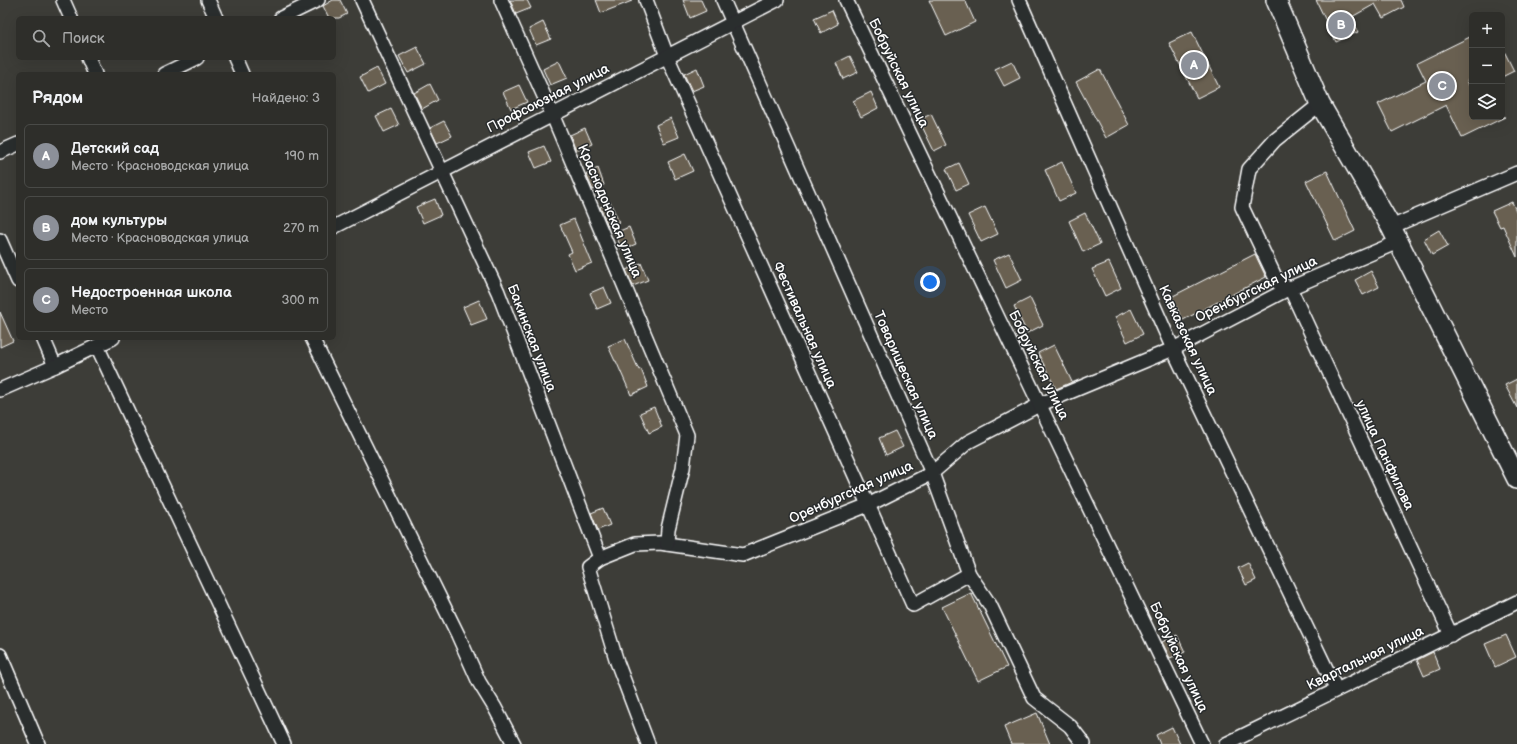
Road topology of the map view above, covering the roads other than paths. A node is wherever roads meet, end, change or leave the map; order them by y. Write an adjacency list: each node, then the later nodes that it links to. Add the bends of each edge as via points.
1 (63, 0): 12 (street)
2 (208, 0): 13 (street)
3 (318, 0): 14 (street)
4 (362, 0): 27 (street, Бакинская улица)
5 (501, 0): 24 (street, Краснодонская улица)
6 (646, 0): 16 (street, Фестивальная улица)
7 (722, 0): 15 (street, Товарищеская улица)
8 (777, 0): 15 (street, Профсоюзная улица)
9 (846, 0): 41 (street, Бобруйская улица)
10 (1019, 0): 38 (street, Кавказская улица)
11 (1276, 0): 23 (main road)
12 (70, 16)
13 (215, 16)
14 (285, 16)
15 (733, 22): 16 (street, Профсоюзная улица); 42 (street, Товарищеская улица)
16 (667, 56): 24 (street, Профсоюзная улица); 44 (street, Фестивальная улица)
17 (89, 60): 20 (street)
18 (193, 60): 21 (street)
19 (236, 60): 22 (street)
20 (94, 72)
21 (168, 72)
22 (241, 72)
23 (1320, 104): 30 (main road); 33 (street, via 1275,140 1249,169 1242,207 1278,283)
24 (552, 114): 27 (street, Профсоюзная улица); 45 (street, Краснодонская улица, via 687,435 683,468)
25 (16, 145): 26 (street)
26 (0, 152)
27 (442, 170): 29 (street, Профсоюзная улица); 46 (street, Бакинская улица, via 498,292)
28 (1517, 175): 30 (street, Оренбургская улица)
29 (336, 226)
30 (1394, 234): 33 (street, Оренбургская улица); 43 (main road)
31 (0, 240): 32 (street)
32 (16, 276)
33 (1290, 288): 38 (street, Оренбургская улица); 49 (street, улица Панфилова)
34 (44, 340): 39 (street)
35 (109, 340): 37 (street)
36 (313, 340): 54 (street, via 479,682)
37 (97, 346): 39 (street); 53 (street)
38 (1173, 349): 41 (street, Оренбургская улица); 51 (street, Кавказская улица)
39 (55, 366): 40 (street)
40 (0, 390)
41 (1041, 404): 42 (street, Оренбургская улица, via 968,442); 57 (street, Бобруйская улица)
42 (932, 473): 44 (street, Оренбургская улица); 47 (street, Товарищеская улица)
43 (1517, 479)
44 (868, 505): 45 (street, Оренбургская улица, via 743,555); 47 (street, Фестивальная улица, via 913,604)
45 (666, 544): 46 (street, via 636,544)
46 (600, 558): 55 (street, via 588,567 617,662)
47 (969, 574): 56 (street, Товарищеская улица, via 990,605 1034,698 1070,726)
48 (1517, 602): 49 (street, Квартальная улица)
49 (1451, 635): 51 (street, Квартальная улица)
50 (0, 655): 52 (street)
51 (1336, 689): 58 (street, Квартальная улица)
52 (38, 744)
53 (284, 744)
54 (514, 744)
55 (648, 744)
56 (1084, 744)
57 (1202, 744)
58 (1226, 744)

